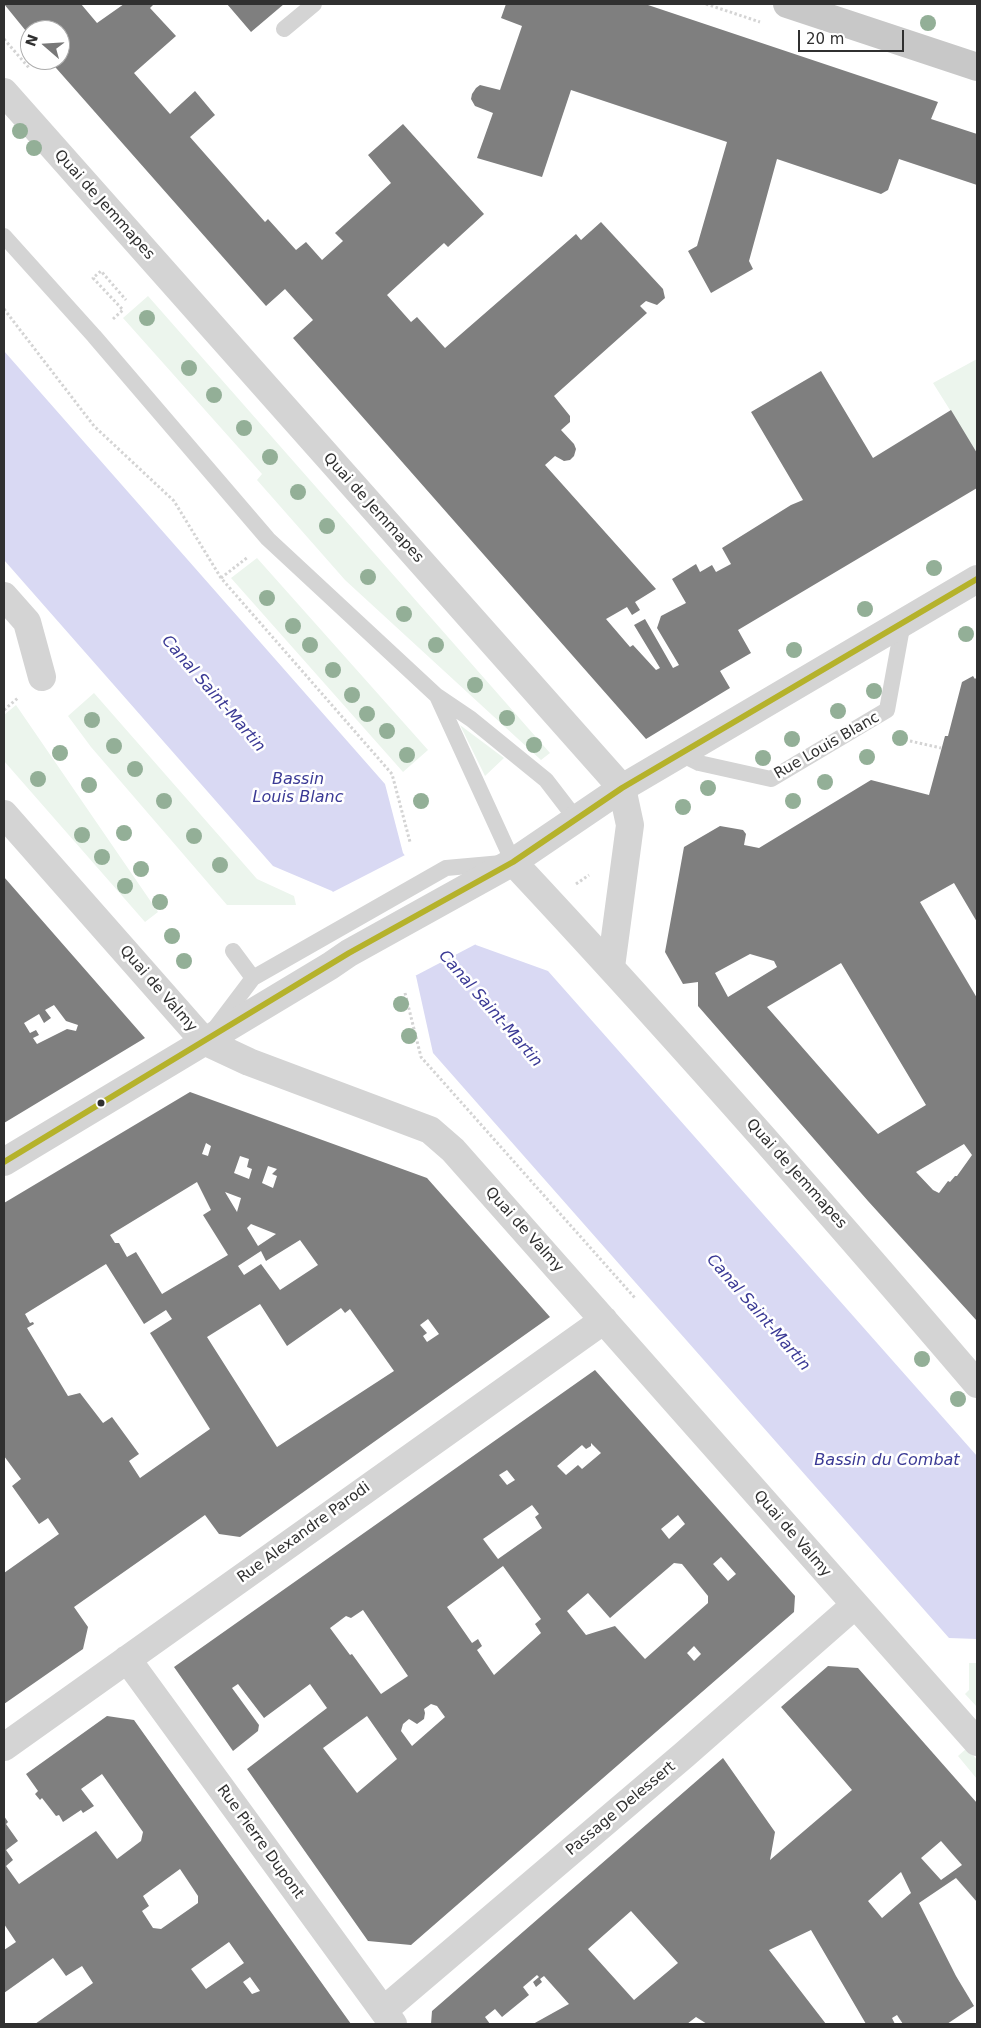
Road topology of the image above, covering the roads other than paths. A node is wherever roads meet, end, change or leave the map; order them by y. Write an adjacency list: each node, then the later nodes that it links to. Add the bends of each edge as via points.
1 (314, 4): 3 (lane)
2 (787, 4): 4 (main road)
3 (284, 29)
4 (977, 67)
5 (4, 92): 13 (street, Quai de Jemmapes)
6 (4, 236): 11 (lane, via 268,538)
7 (977, 579): 9 (street)
8 (4, 596): 10 (street, via 27,622)
9 (903, 622): 12 (street); 12 (lane, Rue Louis Blanc, via 887,710 771,779 699,763)
10 (42, 677)
11 (437, 696): 15 (lane, via 471,719 546,780); 16 (lane)
12 (680, 754): 13 (street)
13 (622, 788): 15 (street); 19 (street, Quai de Jemmapes, via 630,825)
14 (4, 814): 21 (street, Quai de Valmy)
15 (576, 819): 16 (street)
16 (513, 862): 17 (street, via 463,889); 17 (lane, via 446,868); 19 (street, Quai de Jemmapes)
17 (347, 940): 20 (lane); 21 (street)
18 (233, 951): 20 (lane)
19 (611, 967): 24 (street, Quai de Jemmapes, via 837,1220)
20 (253, 978): 21 (lane)
21 (204, 1042): 22 (street); 23 (street, Quai de Valmy, via 430,1130 453,1150)
22 (4, 1162)
23 (604, 1320): 25 (street, Quai de Valmy); 26 (street, Rue Alexandre Parodi)
24 (977, 1384)
25 (855, 1605): 27 (street, Quai de Valmy); 29 (street, Passage Delessert, via 447,1956)
26 (127, 1659): 28 (street, Rue Alexandre Parodi); 29 (street, Rue Pierre Dupont)
27 (977, 1742)
28 (4, 1747)
29 (389, 2017)

